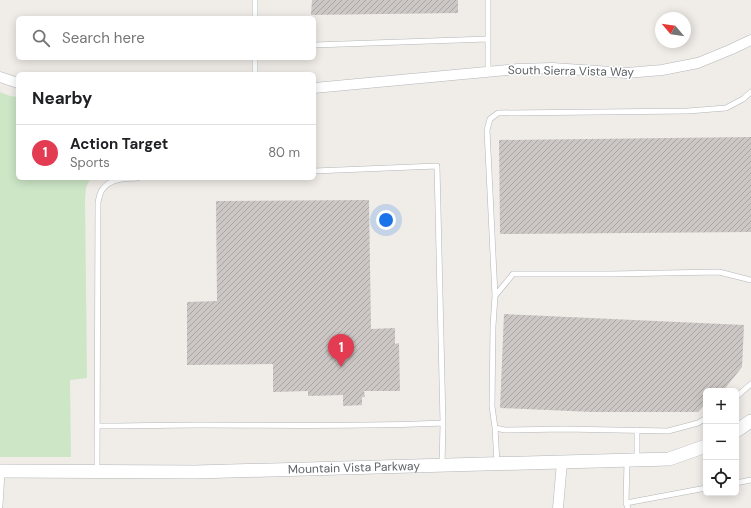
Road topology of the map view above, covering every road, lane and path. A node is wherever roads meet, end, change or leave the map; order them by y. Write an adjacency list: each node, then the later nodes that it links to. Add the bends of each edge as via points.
1 (255, 0): 3 (lane)
2 (488, 0): 4 (lane)
3 (255, 16)
4 (488, 39): 6 (lane); 8 (lane)
5 (751, 40): 8 (street, South Sierra Vista Way, via 698,63 662,70 627,73 518,68)
6 (316, 45)
7 (255, 60): 9 (lane)
8 (488, 71): 12 (street, South Sierra Vista Way)
9 (255, 72)
10 (0, 77): 11 (street)
11 (16, 82)
12 (316, 88)
13 (751, 92): 17 (lane, via 726,108 688,111 498,113 490,119 487,130)
14 (316, 171): 22 (lane, via 438,166)
15 (116, 180): 23 (lane, via 108,183 102,190 98,202)
16 (751, 280): 17 (lane, via 719,272 513,274)
17 (495, 296): 24 (lane, via 492,406)
18 (751, 384): 19 (lane)
19 (739, 394)
20 (703, 420): 26 (lane, via 668,431)
21 (751, 421): 25 (street)
22 (442, 423): 23 (lane); 31 (lane)
23 (98, 426): 33 (lane)
24 (494, 428): 26 (lane); 30 (lane)
25 (739, 429)
26 (637, 430): 28 (lane)
27 (703, 447): 28 (street, Mountain Vista Parkway, via 669,459)
28 (632, 460): 29 (street, Mountain Vista Parkway); 38 (lane)
29 (562, 462): 30 (street, Mountain Vista Parkway); 39 (street)
30 (497, 463): 31 (street, Mountain Vista Parkway)
31 (442, 465): 33 (street, Mountain Vista Parkway)
32 (1, 471): 33 (street, Mountain Vista Parkway); 37 (lane)
33 (97, 472)
34 (751, 480): 35 (lane)
35 (739, 482)
36 (703, 489): 38 (lane)
37 (0, 506)
38 (627, 506)
39 (558, 508)

